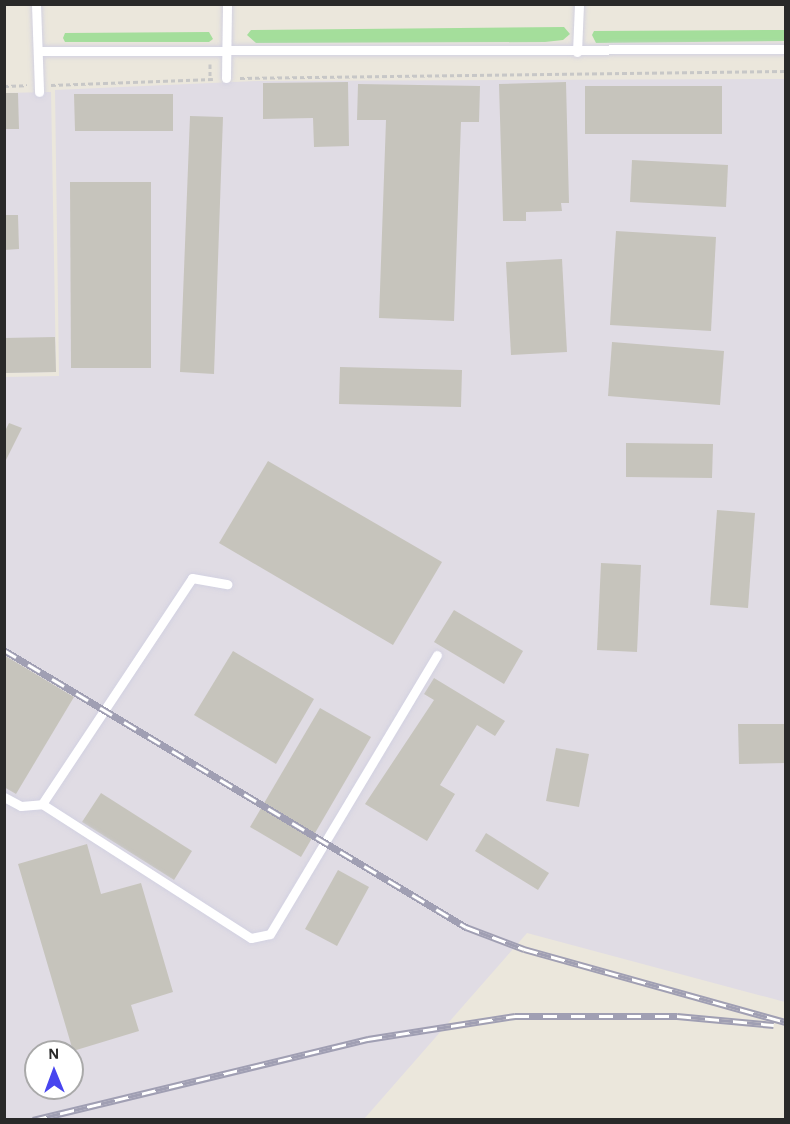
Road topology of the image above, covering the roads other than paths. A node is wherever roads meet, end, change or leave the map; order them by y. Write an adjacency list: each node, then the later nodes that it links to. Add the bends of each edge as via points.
1 (36, 4): 5 (lane)
2 (227, 4): 6 (lane)
3 (579, 4): 7 (lane)
4 (786, 49): 7 (lane)
5 (38, 51): 6 (lane); 9 (lane)
6 (226, 51): 7 (lane); 8 (lane)
7 (578, 52)
8 (226, 78)
9 (39, 92)
10 (227, 584): 13 (lane, via 192,578)
11 (437, 655): 13 (lane, via 270,934 251,938)
12 (4, 796): 13 (lane, via 21,806)
13 (42, 804)

